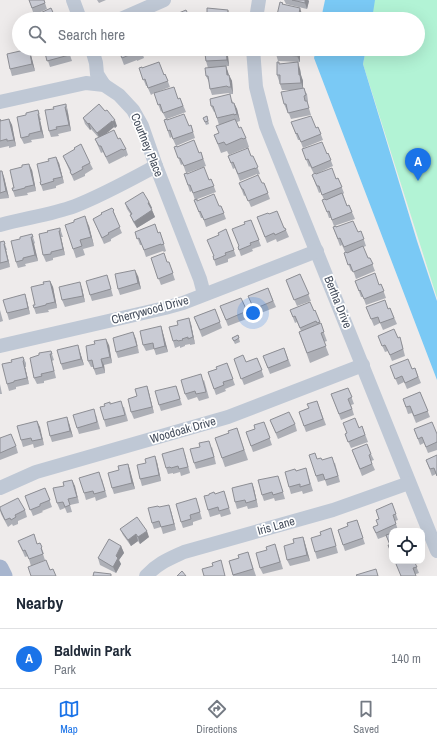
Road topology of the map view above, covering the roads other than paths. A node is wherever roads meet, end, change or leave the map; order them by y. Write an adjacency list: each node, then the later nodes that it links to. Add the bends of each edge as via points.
1 (73, 0): 4 (street)
2 (164, 0): 5 (street)
3 (260, 0): 6 (street)
4 (77, 12)
5 (137, 12)
6 (257, 12)
7 (94, 56): 9 (street, via 97,74)
8 (254, 56): 13 (street, Bertha Drive, via 256,87 266,126)
9 (104, 85): 10 (street, via 86,83); 11 (street, Courtney Place, via 134,110)
10 (0, 102)
11 (156, 166): 12 (street, via 75,206); 14 (street, Courtney Place)
12 (0, 224)
13 (317, 251): 14 (street, Cherrywood Drive); 16 (street, Bertha Drive)
14 (204, 294): 15 (street, Cherrywood Drive, via 165,308)
15 (0, 346)
16 (363, 365): 17 (street, Bertha Drive); 18 (street, Woodoak Drive, via 228,417 36,472)
17 (409, 483): 19 (street, Bertha Drive); 22 (street, Iris Lane, via 333,510 184,552 153,568)
18 (0, 488)
19 (437, 551)
20 (0, 568): 21 (main road)
21 (4, 576)
22 (146, 576)

